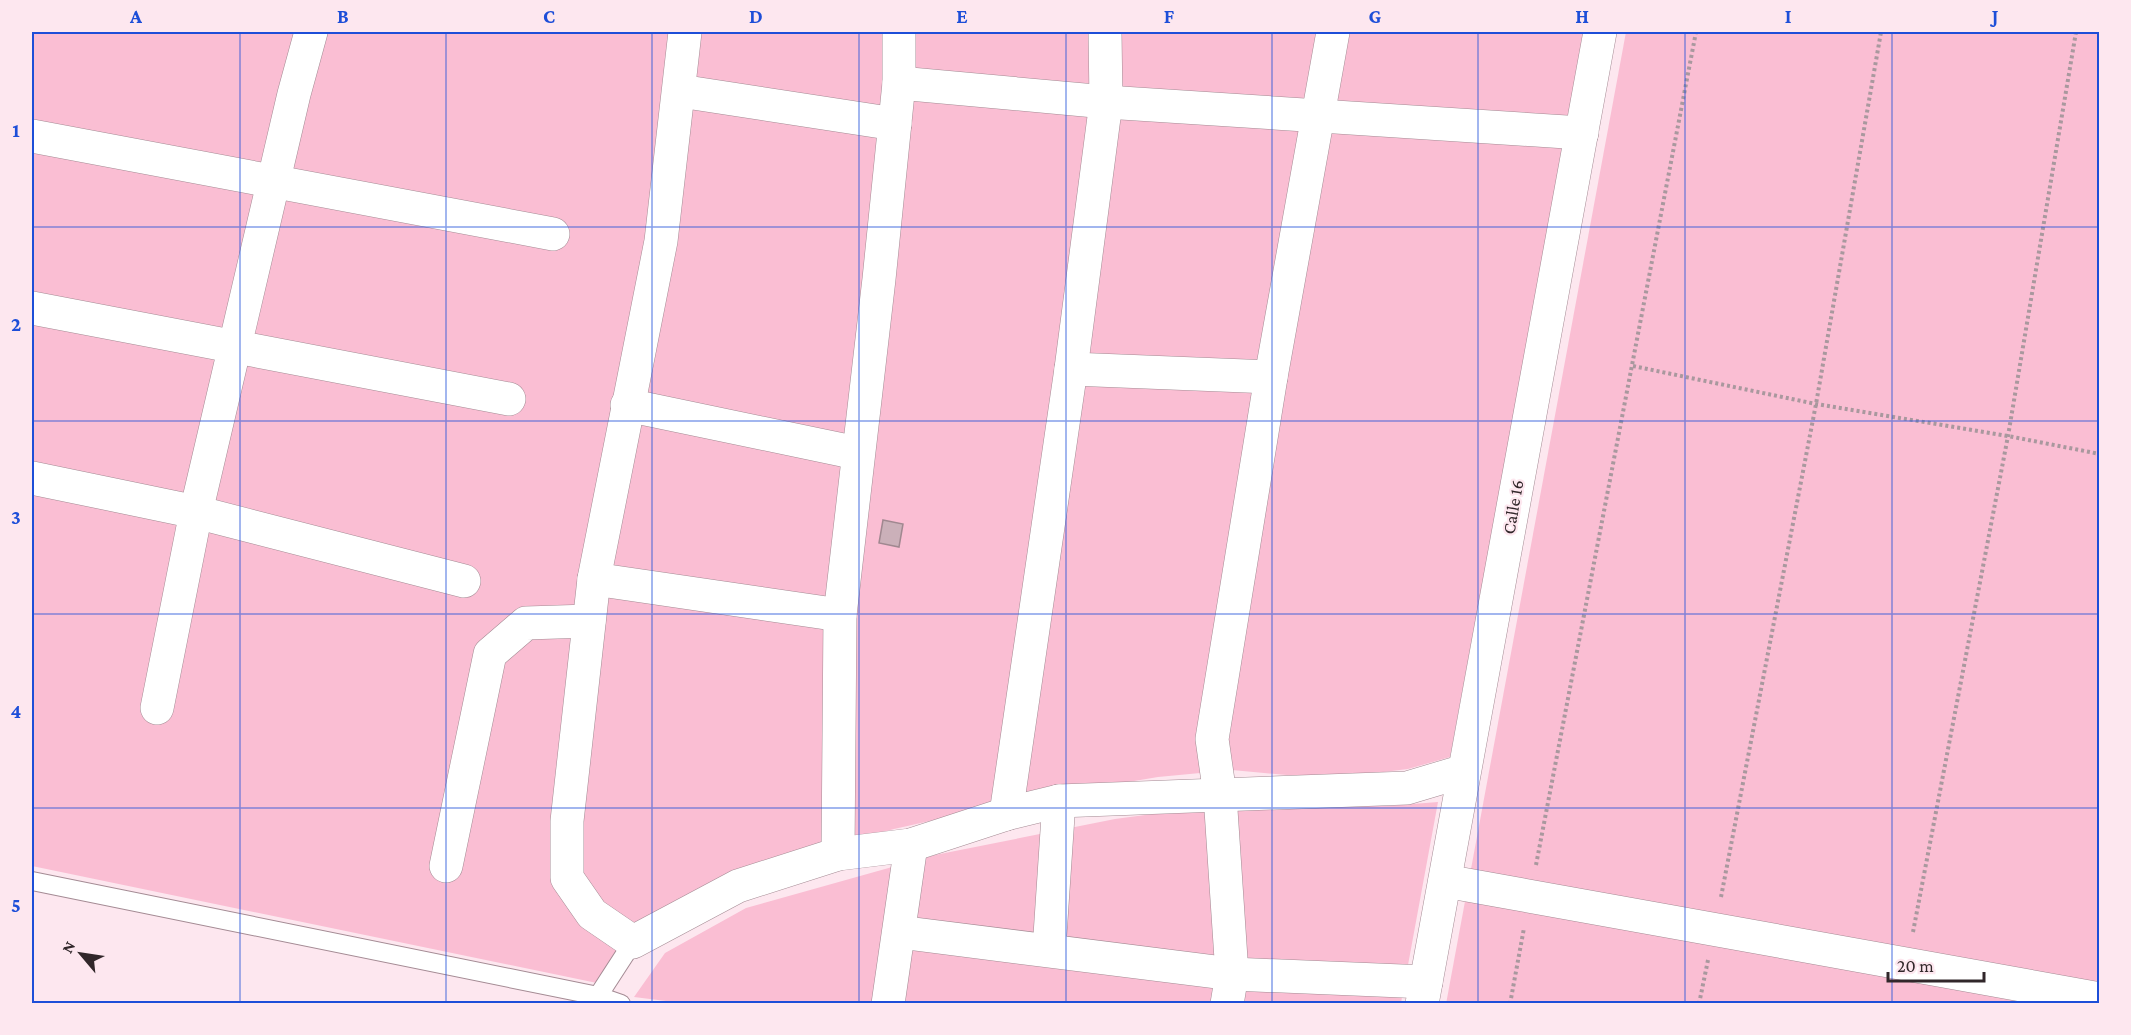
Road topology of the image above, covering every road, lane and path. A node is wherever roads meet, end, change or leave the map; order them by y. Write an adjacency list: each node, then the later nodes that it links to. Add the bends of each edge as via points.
1 (312, 32): 17 (street)
2 (686, 32): 11 (street)
3 (899, 32): 10 (street)
4 (1105, 32): 12 (street)
5 (1333, 32): 13 (street)
6 (1600, 32): 15 (street, Calle 16)
7 (1696, 32): 21 (path)
8 (1881, 32): 25 (path)
9 (2076, 32): 27 (path)
10 (899, 83): 12 (street); 14 (street)
11 (680, 91): 14 (street); 26 (street, via 661,241)
12 (1106, 102): 13 (street); 22 (street)
13 (1319, 115): 15 (street); 23 (street)
14 (895, 124): 28 (street)
15 (1582, 134): 37 (street, Calle 16)
16 (32, 136): 17 (street)
17 (273, 181): 18 (street); 20 (street)
18 (553, 234)
19 (32, 308): 20 (street)
20 (235, 346): 24 (street); 31 (street)
21 (1634, 366): 25 (path); 46 (path)
22 (1071, 369): 23 (street); 40 (street)
23 (1270, 377): 38 (street, via 1212,739)
24 (509, 399)
25 (1816, 404): 27 (path); 47 (path)
26 (627, 405): 28 (street); 32 (street)
27 (2008, 436): 29 (path); 51 (path)
28 (857, 453): 34 (street)
29 (2100, 454)
30 (32, 478): 31 (street)
31 (196, 512): 33 (street); 36 (street)
32 (594, 579): 34 (street); 35 (street)
33 (464, 581)
34 (840, 615): 42 (street)
35 (589, 621): 43 (street, via 526,623 490,654); 49 (street, via 567,821 567,878 592,915)
36 (157, 708)
37 (1464, 771): 38 (street, via 1407,788); 45 (street, Calle 16)
38 (1220, 795): 39 (street); 52 (street)
39 (1059, 801): 40 (street); 50 (street)
40 (1006, 814): 41 (street)
41 (911, 845): 42 (street); 48 (street)
42 (838, 854): 49 (street, via 738,886)
43 (446, 866)
44 (32, 881): 54 (lane)
45 (1445, 881): 46 (street); 53 (street, Calle 16)
46 (1530, 897): 47 (street); 58 (path)
47 (1715, 930): 51 (street); 59 (path)
48 (899, 932): 50 (street); 57 (street)
49 (633, 942): 54 (lane)
50 (1049, 950): 52 (street)
51 (1907, 964): 55 (street)
52 (1229, 989): 53 (street)
53 (1424, 993)
54 (598, 996): 56 (lane)
55 (2100, 999)
56 (621, 1004)
57 (888, 1004)
58 (1510, 1004)
59 (1700, 1004)

